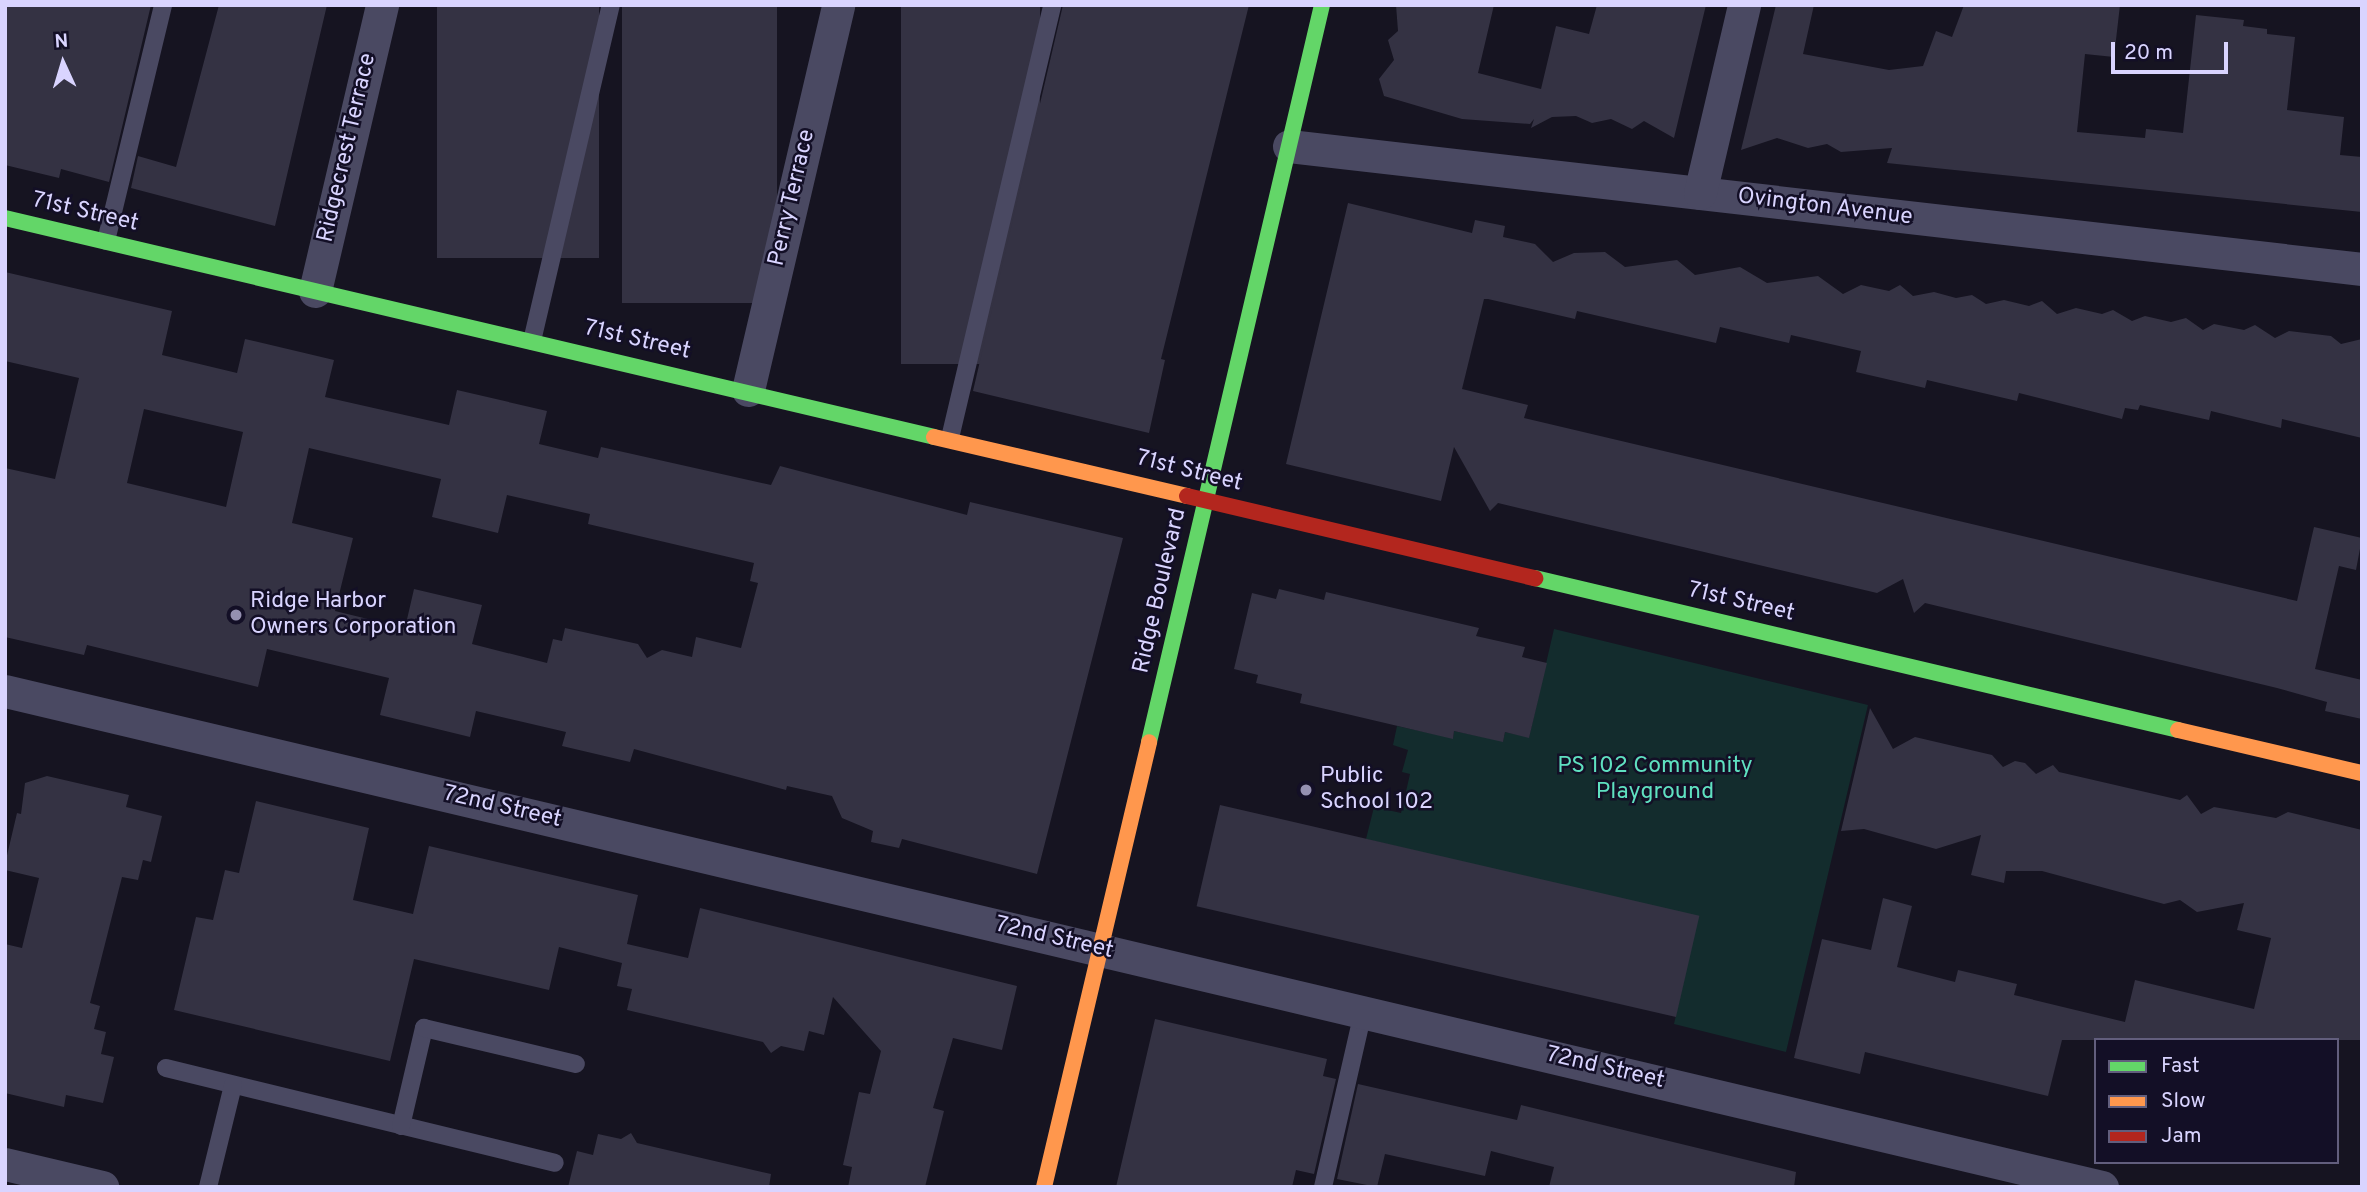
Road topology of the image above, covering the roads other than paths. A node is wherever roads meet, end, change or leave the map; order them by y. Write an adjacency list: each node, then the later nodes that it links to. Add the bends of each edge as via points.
1 (163, 5): 11 (lane)
2 (382, 5): 13 (street, Ridgecrest Terrace)
3 (611, 5): 14 (lane)
4 (838, 5): 15 (street, Perry Terrace)
5 (1052, 5): 16 (lane)
6 (1322, 5): 8 (street, Ridge Boulevard)
7 (1744, 5): 9 (street)
8 (1289, 146): 9 (street, Ovington Avenue); 17 (street, Ridge Boulevard)
9 (1700, 193): 12 (street, Ovington Avenue)
10 (5, 218): 11 (street, 71st Street)
11 (106, 241): 13 (street, 71st Street)
12 (2362, 269)
13 (315, 291): 14 (street, 71st Street)
14 (533, 341): 15 (street, 71st Street)
15 (748, 390): 16 (street, 71st Street)
16 (950, 438): 17 (street, 71st Street)
17 (1206, 499): 19 (street, 71st Street); 20 (street, Ridge Boulevard)
18 (5, 691): 20 (street, 72nd Street)
19 (2362, 773)
20 (1101, 950): 21 (street, 72nd Street); 30 (street, Ridge Boulevard)
21 (1363, 1012): 31 (lane); 32 (street, 72nd Street)
22 (576, 1065): 25 (lane, via 424,1028)
23 (166, 1069): 24 (lane)
24 (233, 1084): 25 (lane); 29 (lane)
25 (401, 1126): 26 (lane)
26 (555, 1163)
27 (5, 1164): 28 (street)
28 (102, 1187)
29 (208, 1187)
30 (1044, 1187)
31 (1323, 1187)
32 (2102, 1187)

